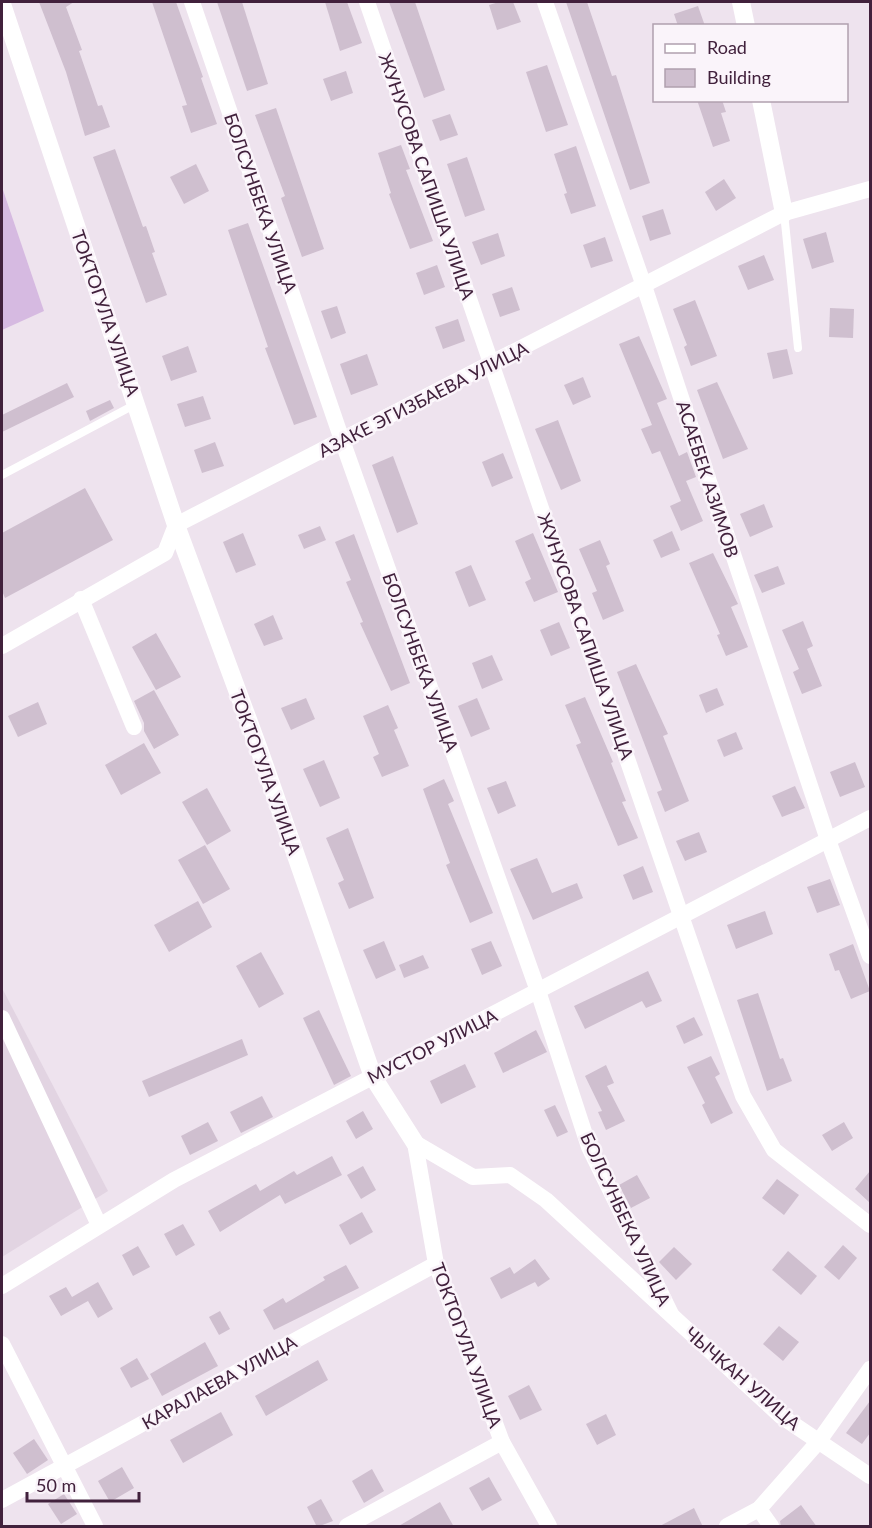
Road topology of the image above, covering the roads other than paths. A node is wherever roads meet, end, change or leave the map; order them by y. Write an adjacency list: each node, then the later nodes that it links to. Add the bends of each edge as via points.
1 (192, 2): 14 (street, БОЛСУНБЕКА УЛИЦА)
2 (367, 2): 12 (street, ЖУНУСОВА САПИША УЛИЦА)
3 (545, 2): 10 (street, АСАЕБЕК АЗИМОВ)
4 (741, 2): 6 (street)
5 (2, 4): 13 (street, ТОКТОГУЛА УЛИЦА)
6 (746, 24)
7 (761, 102): 9 (street)
8 (870, 189): 9 (street, АЗАКЕ ЭГИЗБАЕВА УЛИЦА)
9 (784, 213): 10 (street, АЗАКЕ ЭГИЗБАЕВА УЛИЦА); 11 (lane)
10 (644, 286): 12 (street, АЗАКЕ ЭГИЗБАЕВА УЛИЦА); 21 (street, АСАЕБЕК АЗИМОВ)
11 (798, 348)
12 (492, 363): 14 (street, АЗАКЕ ЭГИЗБАЕВА УЛИЦА); 22 (street, ЖУНУСОВА САПИША УЛИЦА)
13 (136, 404): 15 (lane); 16 (street, ТОКТОГУЛА УЛИЦА)
14 (342, 440): 16 (street, АЗАКЕ ЭГИЗБАЕВА УЛИЦА); 24 (street, БОЛСУНБЕКА УЛИЦА)
15 (2, 475)
16 (176, 525): 17 (street, via 165,553); 26 (street, ТОКТОГУЛА УЛИЦА)
17 (81, 599): 18 (street); 19 (street)
18 (2, 646)
19 (134, 727)
20 (870, 818): 21 (street, МУСТОР УЛИЦА)
21 (828, 840): 22 (street, МУСТОР УЛИЦА); 23 (street, АСАЕБЕК АЗИМОВ)
22 (682, 916): 24 (street, МУСТОР УЛИЦА); 29 (street, ЖУНУСОВА САПИША УЛИЦА, via 743,1096 774,1150)
23 (870, 956)
24 (538, 991): 26 (street, МУСТОР УЛИЦА); 32 (street, БОЛСУНБЕКА УЛИЦА, via 589,1147)
25 (2, 1018): 28 (street)
26 (373, 1077): 27 (street, ТОКТОГУЛА УЛИЦА); 28 (street, МУСТОР УЛИЦА, via 174,1180)
27 (415, 1143): 30 (street, ТОКТОГУЛА УЛИЦА); 32 (street, ЧЫЧКАН УЛИЦА, via 473,1177 510,1175 546,1200)
28 (99, 1225): 31 (street, МУСТОР УЛИЦА)
29 (870, 1225)
30 (435, 1264): 36 (street, ТОКТОГУЛА УЛИЦА); 37 (street, КАРАЛАЕВА УЛИЦА)
31 (2, 1286)
32 (671, 1314): 35 (street, ЧЫЧКАН УЛИЦА, via 781,1416)
33 (2, 1344): 37 (street)
34 (870, 1369): 35 (street)
35 (819, 1441): 38 (street, ЧЫЧКАН УЛИЦА); 40 (street)
36 (502, 1442): 42 (street); 43 (street, ТОКТОГУЛА УЛИЦА)
37 (64, 1466): 39 (street, КАРАЛАЕВА УЛИЦА); 41 (street)
38 (870, 1476)
39 (2, 1500)
40 (759, 1509): 44 (street); 45 (street)
41 (95, 1527)
42 (347, 1527)
43 (549, 1527)
44 (727, 1527)
45 (771, 1527)

